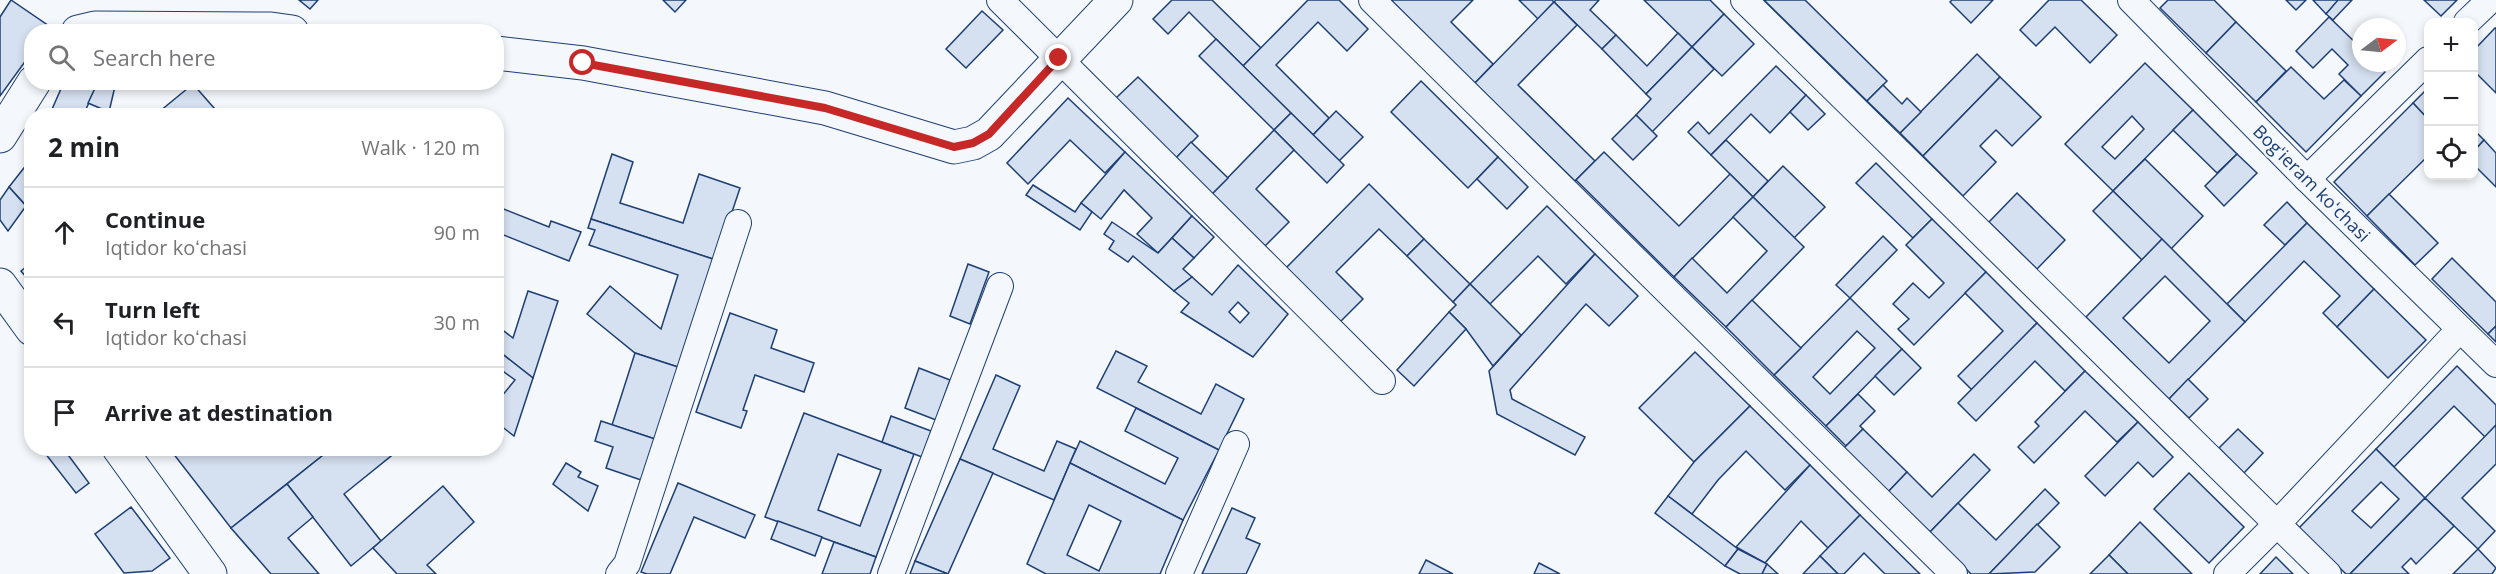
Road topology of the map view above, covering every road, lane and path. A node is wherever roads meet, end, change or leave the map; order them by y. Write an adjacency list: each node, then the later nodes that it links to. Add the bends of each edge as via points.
1 (1000, 0): 10 (street)
2 (1116, 0): 10 (street)
3 (1372, 0): 29 (street)
4 (1744, 0): 24 (street)
5 (2131, 0): 14 (street, Bogʻieram koʻchasi)
6 (2490, 0): 7 (street); 8 (street)
7 (2496, 5)
8 (2471, 18)
9 (504, 54): 10 (street, via 583,63 825,108 954,147 989,134)
10 (1059, 58): 21 (street)
11 (2424, 64): 14 (street)
12 (29, 90): 13 (street)
13 (0, 136)
14 (2307, 179): 19 (street, Bogʻieram koʻchasi)
15 (738, 224): 26 (street, via 627,564)
16 (0, 285): 18 (street)
17 (1000, 286): 27 (street)
18 (24, 318)
19 (2460, 329): 20 (street, Bogʻieram koʻchasi); 24 (street)
20 (2496, 364)
21 (1382, 381)
22 (1236, 444): 28 (street)
23 (125, 456): 25 (street)
24 (2277, 524): 30 (street); 31 (street)
25 (210, 574)
26 (618, 574)
27 (891, 574)
28 (1179, 574)
29 (1954, 574)
30 (2227, 574)
31 (2328, 574)

